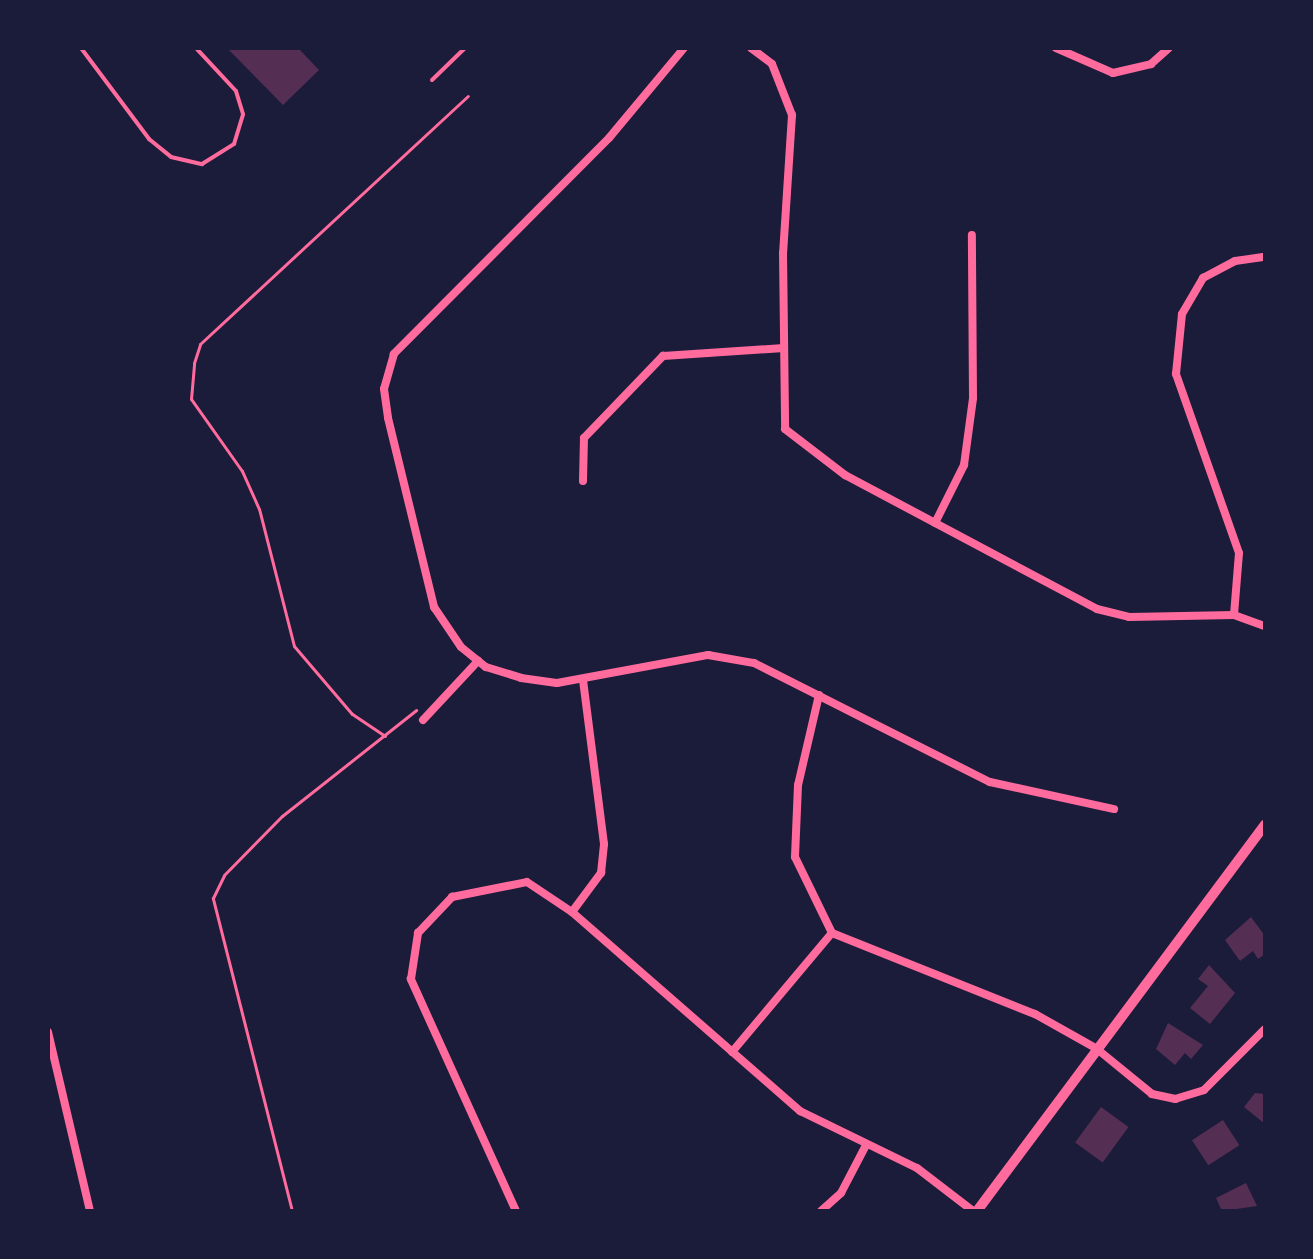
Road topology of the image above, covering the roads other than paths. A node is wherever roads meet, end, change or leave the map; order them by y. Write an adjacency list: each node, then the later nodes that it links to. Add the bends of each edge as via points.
1 (81, 48): 2 (lane, via 149,139 171,157 202,164 234,144 243,114 236,91)
2 (196, 48)
3 (465, 48): 8 (lane)
4 (684, 48): 16 (street, via 609,138 394,354 384,389 388,418 434,607)
5 (751, 48): 11 (street, via 772,64 792,115)
6 (1056, 48): 7 (street, via 1113,73 1151,64)
7 (1169, 48)
8 (432, 80)
9 (972, 235): 13 (street, via 973,398 964,465)
10 (1265, 257): 14 (street, via 1235,261 1203,278 1182,314 1176,374 1239,553)
11 (784, 348): 12 (street, via 663,356 584,438); 13 (street, via 785,429 809,454)
12 (583, 481)
13 (935, 523): 14 (street, via 1097,609 1129,617)
14 (1234, 615): 15 (street)
15 (1265, 626)
16 (478, 661): 17 (street, via 521,678); 19 (street)
17 (583, 679): 18 (street, via 708,655 754,663); 22 (street, via 604,844 601,873)
18 (819, 695): 20 (street, via 990,782); 23 (street, via 798,785 795,857)
19 (423, 720)
20 (1114, 809)
21 (1265, 824): 26 (street)
22 (572, 912): 27 (street); 30 (street, via 527,882 506,883 452,897 418,933 413,950 411,979)
23 (832, 933): 26 (street, via 1035,1014); 27 (street)
24 (1265, 1029): 26 (street, via 1204,1090 1175,1099 1152,1094)
25 (48, 1032): 29 (street)
26 (1097, 1049): 32 (street)
27 (732, 1052): 28 (street, via 800,1111)
28 (865, 1147): 31 (street, via 841,1193); 32 (street, via 917,1168)
29 (90, 1211)
30 (516, 1211)
31 (821, 1211)
32 (975, 1211)

